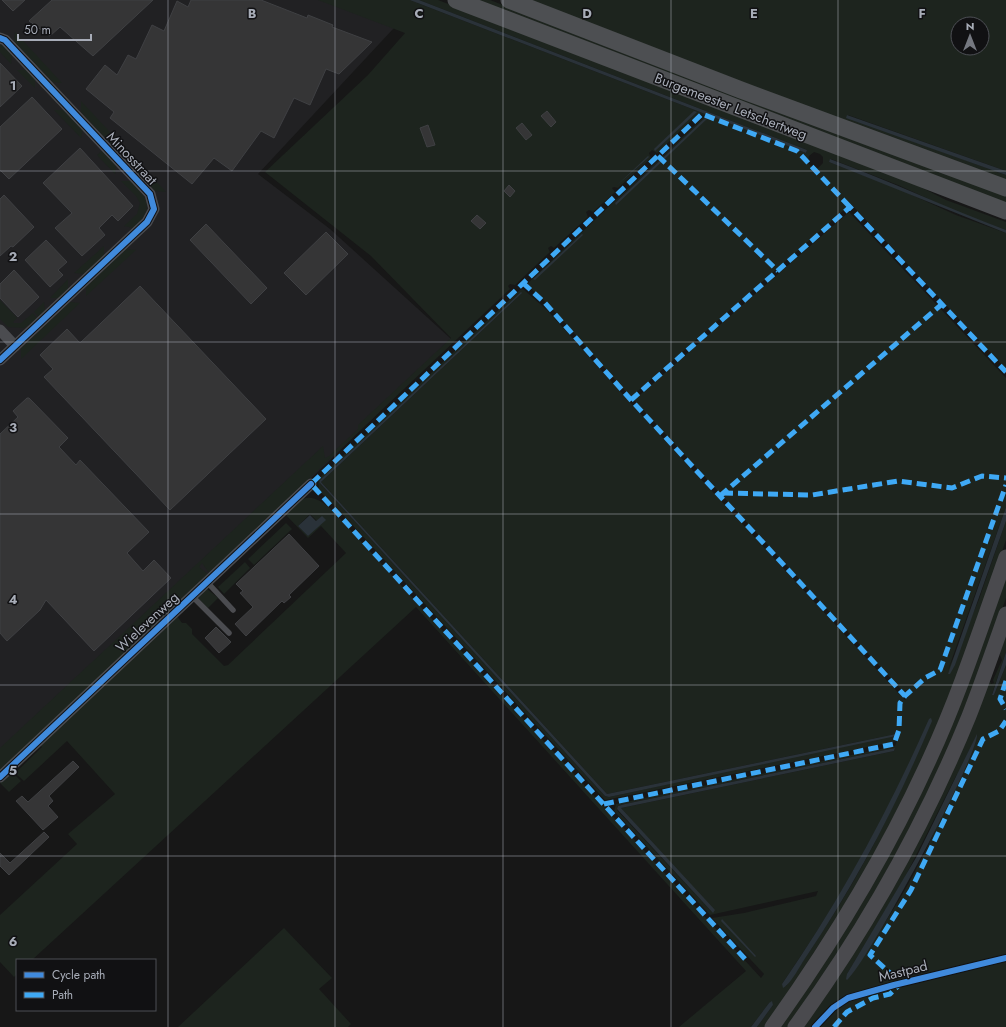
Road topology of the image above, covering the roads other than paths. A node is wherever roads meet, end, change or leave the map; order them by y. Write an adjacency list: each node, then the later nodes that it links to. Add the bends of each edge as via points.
1 (456, 0): 5 (main road, Burgemeester Letschertweg)
2 (509, 0): 4 (main road, Burgemeester Letschertweg, via 740,90)
3 (0, 38): 7 (street, Minosstraat, via 5,40 150,194 154,209 147,222)
4 (1006, 188)
5 (1006, 211)
6 (0, 330): 7 (street)
7 (15, 346): 8 (street, Minosstraat)
8 (0, 360)
9 (311, 484): 11 (street, Wielevenweg)
10 (1006, 557): 17 (main road, via 951,709 909,803 875,868 834,937)
11 (207, 582): 12 (street, Wielevenweg); 13 (lane)
12 (192, 596): 15 (lane); 16 (street, Wielevenweg)
13 (233, 610)
14 (1006, 614): 18 (main road, via 968,718 900,861 850,946)
15 (229, 633)
16 (0, 777)
17 (772, 1027)
18 (795, 1027)

